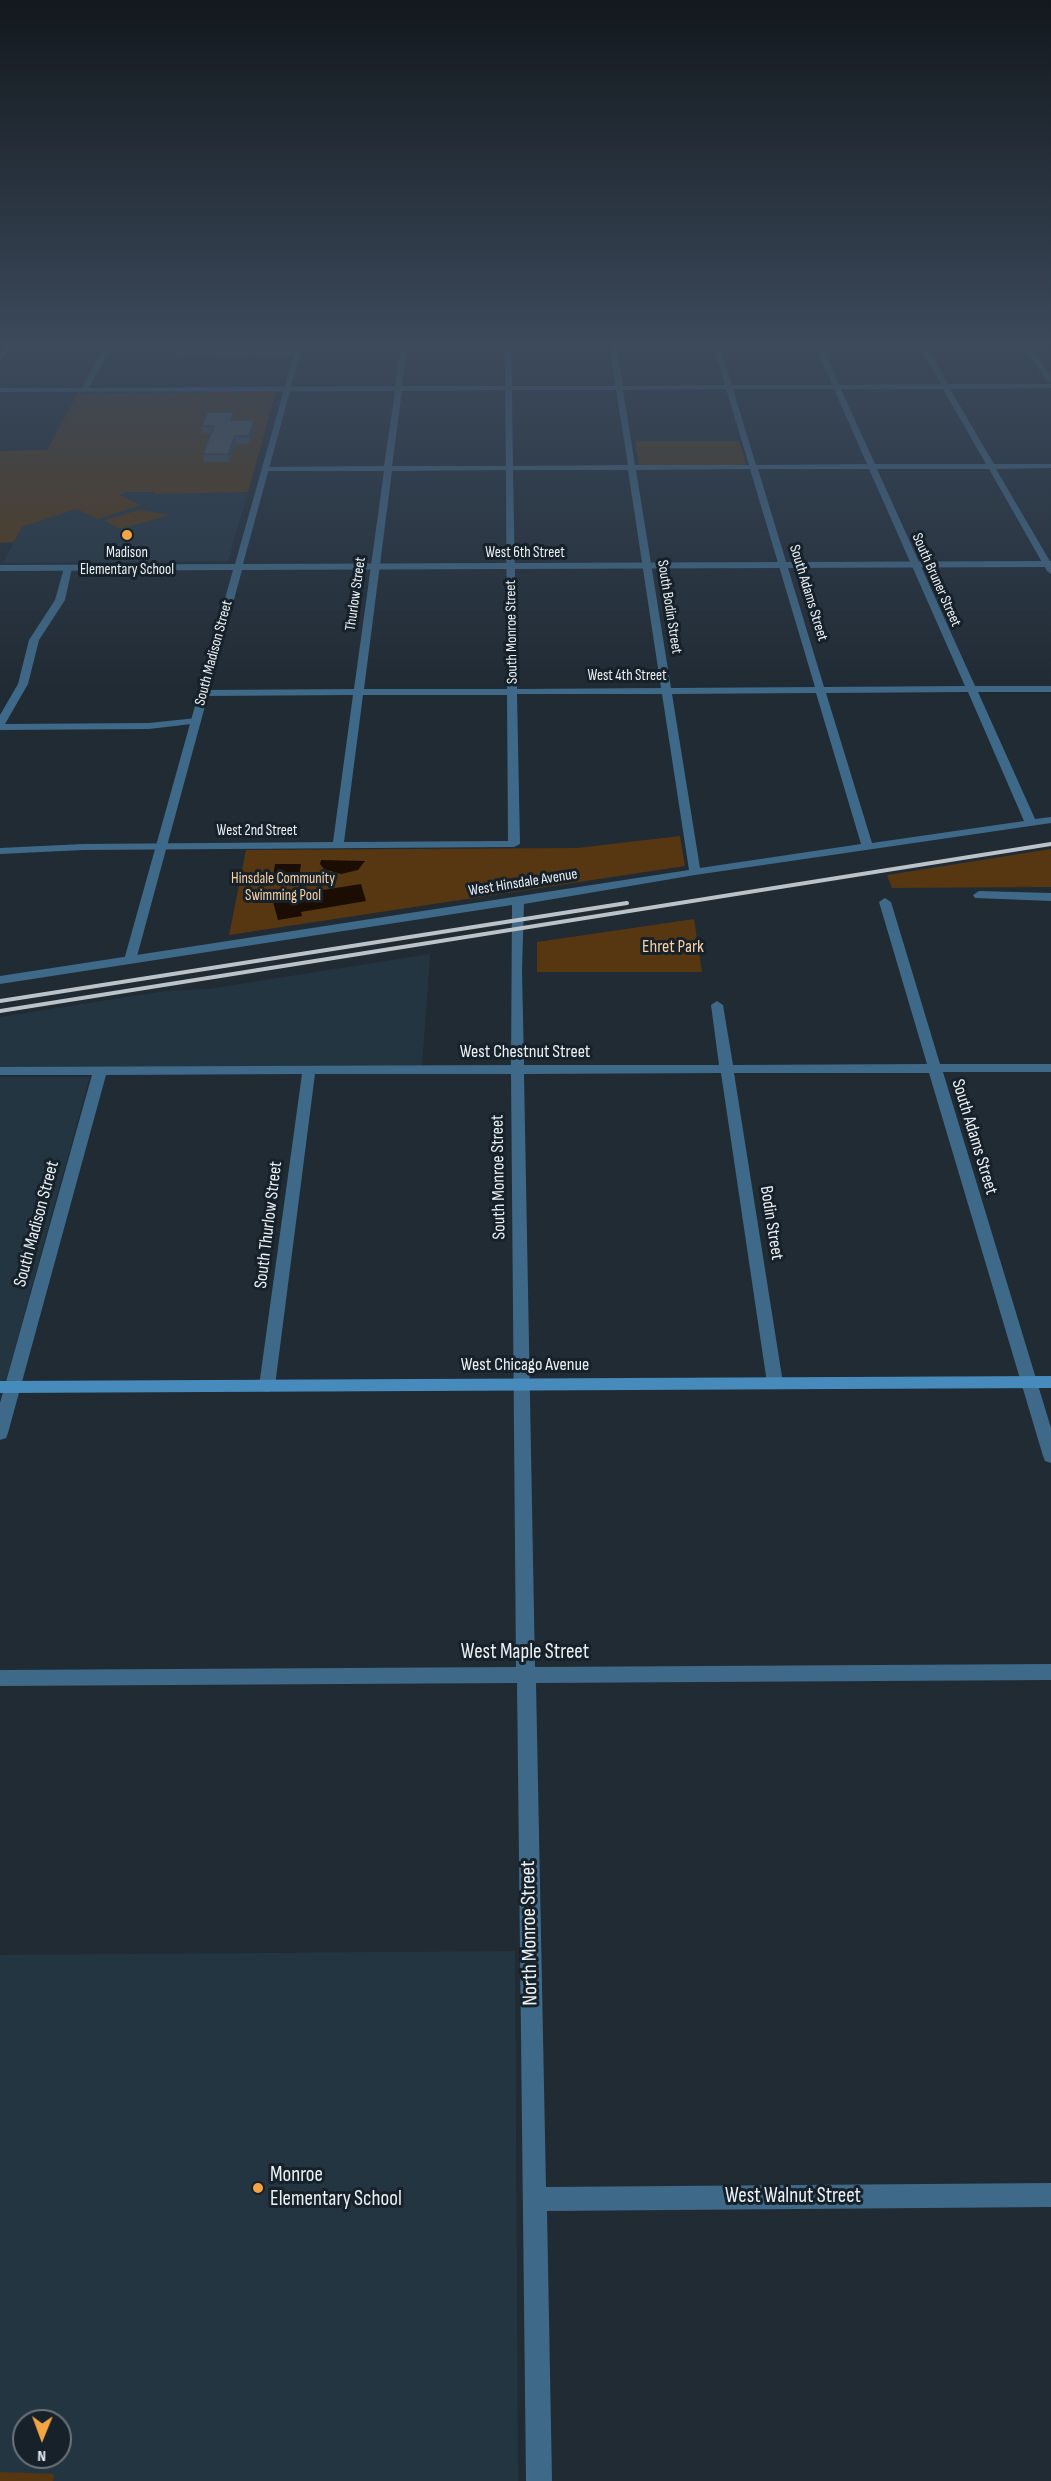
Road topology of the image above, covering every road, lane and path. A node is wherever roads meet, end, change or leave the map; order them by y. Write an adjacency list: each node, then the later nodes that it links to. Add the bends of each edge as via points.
1 (267, 463): 14 (street, South Madison Street)
2 (389, 463): 15 (street, Thurlow Street)
3 (510, 463): 12 (street, South Monroe Street)
4 (631, 463): 13 (street, South Bodin Street)
5 (752, 463): 10 (street, South Adams Street)
6 (870, 463): 11 (street, South Bruner Street)
7 (988, 463): 8 (street)
8 (990, 466): 9 (street); 11 (street); 22 (street)
9 (1051, 466)
10 (753, 467): 11 (street); 13 (street); 18 (street, South Adams Street)
11 (872, 467): 16 (street, South Bruner Street)
12 (510, 468): 13 (street); 15 (street); 21 (street, South Monroe Street)
13 (632, 468): 17 (street, South Bodin Street)
14 (265, 469): 15 (street); 19 (street, South Madison Street)
15 (388, 469): 20 (street, Thurlow Street)
16 (915, 565): 18 (street, West 6th Street); 22 (street, West 6th Street); 25 (street, South Bruner Street)
17 (647, 566): 18 (street, West 6th Street); 21 (street, West 6th Street); 27 (street, South Bodin Street)
18 (783, 566): 28 (street, South Adams Street)
19 (238, 567): 20 (street, West 6th Street); 24 (street, West 6th Street); 31 (street, South Madison Street)
20 (375, 567): 21 (street, West 6th Street); 30 (street, Thurlow Street)
21 (511, 567): 29 (street, South Monroe Street)
22 (1050, 567)
23 (0, 568): 24 (street, West 6th Street)
24 (68, 568): 33 (street, via 60,600 34,640 23,684)
25 (970, 689): 26 (street, West 4th Street); 28 (street, West 4th Street); 35 (street, South Bruner Street)
26 (1051, 689)
27 (666, 690): 28 (street, West 4th Street); 29 (street, West 4th Street); 41 (street, South Bodin Street)
28 (820, 690): 39 (street, South Adams Street)
29 (512, 691): 30 (street, West 4th Street); 36 (street, South Monroe Street)
30 (358, 692): 31 (street, West 4th Street); 37 (street, Thurlow Street)
31 (204, 693): 32 (street, South Madison Street)
32 (196, 721): 33 (street, via 149,726); 38 (street, South Madison Street)
33 (0, 726)
34 (1051, 820): 35 (street, West Hinsdale Avenue)
35 (1031, 823): 39 (street, West Hinsdale Avenue)
36 (514, 844): 37 (street, West 2nd Street)
37 (338, 846): 38 (street, West 2nd Street)
38 (161, 847): 40 (street, West 2nd Street); 46 (street, South Madison Street)
39 (868, 848): 41 (street, West Hinsdale Avenue)
40 (0, 851)
41 (694, 872): 44 (street, West Hinsdale Avenue)
42 (979, 895): 43 (street)
43 (1051, 897)
44 (518, 901): 46 (street, West Hinsdale Avenue); 51 (street, South Monroe Street)
45 (885, 902): 49 (street, South Adams Street)
46 (130, 960): 47 (street, West Hinsdale Avenue)
47 (0, 980)
48 (717, 1005): 52 (street, Bodin Street)
49 (935, 1068): 50 (street, West Chestnut Street); 52 (street, West Chestnut Street); 56 (street, South Adams Street)
50 (1051, 1068)
51 (518, 1069): 52 (street, West Chestnut Street); 55 (street, West Chestnut Street); 59 (street, South Monroe Street)
52 (727, 1070): 58 (street, Bodin Street)
53 (0, 1071): 54 (street, West Chestnut Street)
54 (100, 1071): 55 (street, West Chestnut Street); 61 (street, South Madison Street)
55 (309, 1071): 60 (street, South Thurlow Street)
56 (1028, 1382): 57 (main road, West Chicago Avenue); 58 (main road, West Chicago Avenue); 63 (street, South Adams Street)
57 (1051, 1382)
58 (775, 1383): 59 (main road, West Chicago Avenue)
59 (521, 1384): 60 (main road, West Chicago Avenue); 65 (street, North Monroe Street)
60 (267, 1386): 61 (main road, West Chicago Avenue)
61 (6, 1387): 62 (street, South Madison Street)
62 (0, 1432)
63 (1051, 1456)
64 (1051, 1672): 65 (street, West Maple Street)
65 (526, 1675): 66 (street, West Maple Street); 68 (street, North Monroe Street)
66 (0, 1678)
67 (1051, 2195): 68 (street, West Walnut Street)
68 (534, 2199): 69 (street, North Monroe Street)
69 (539, 2481)

